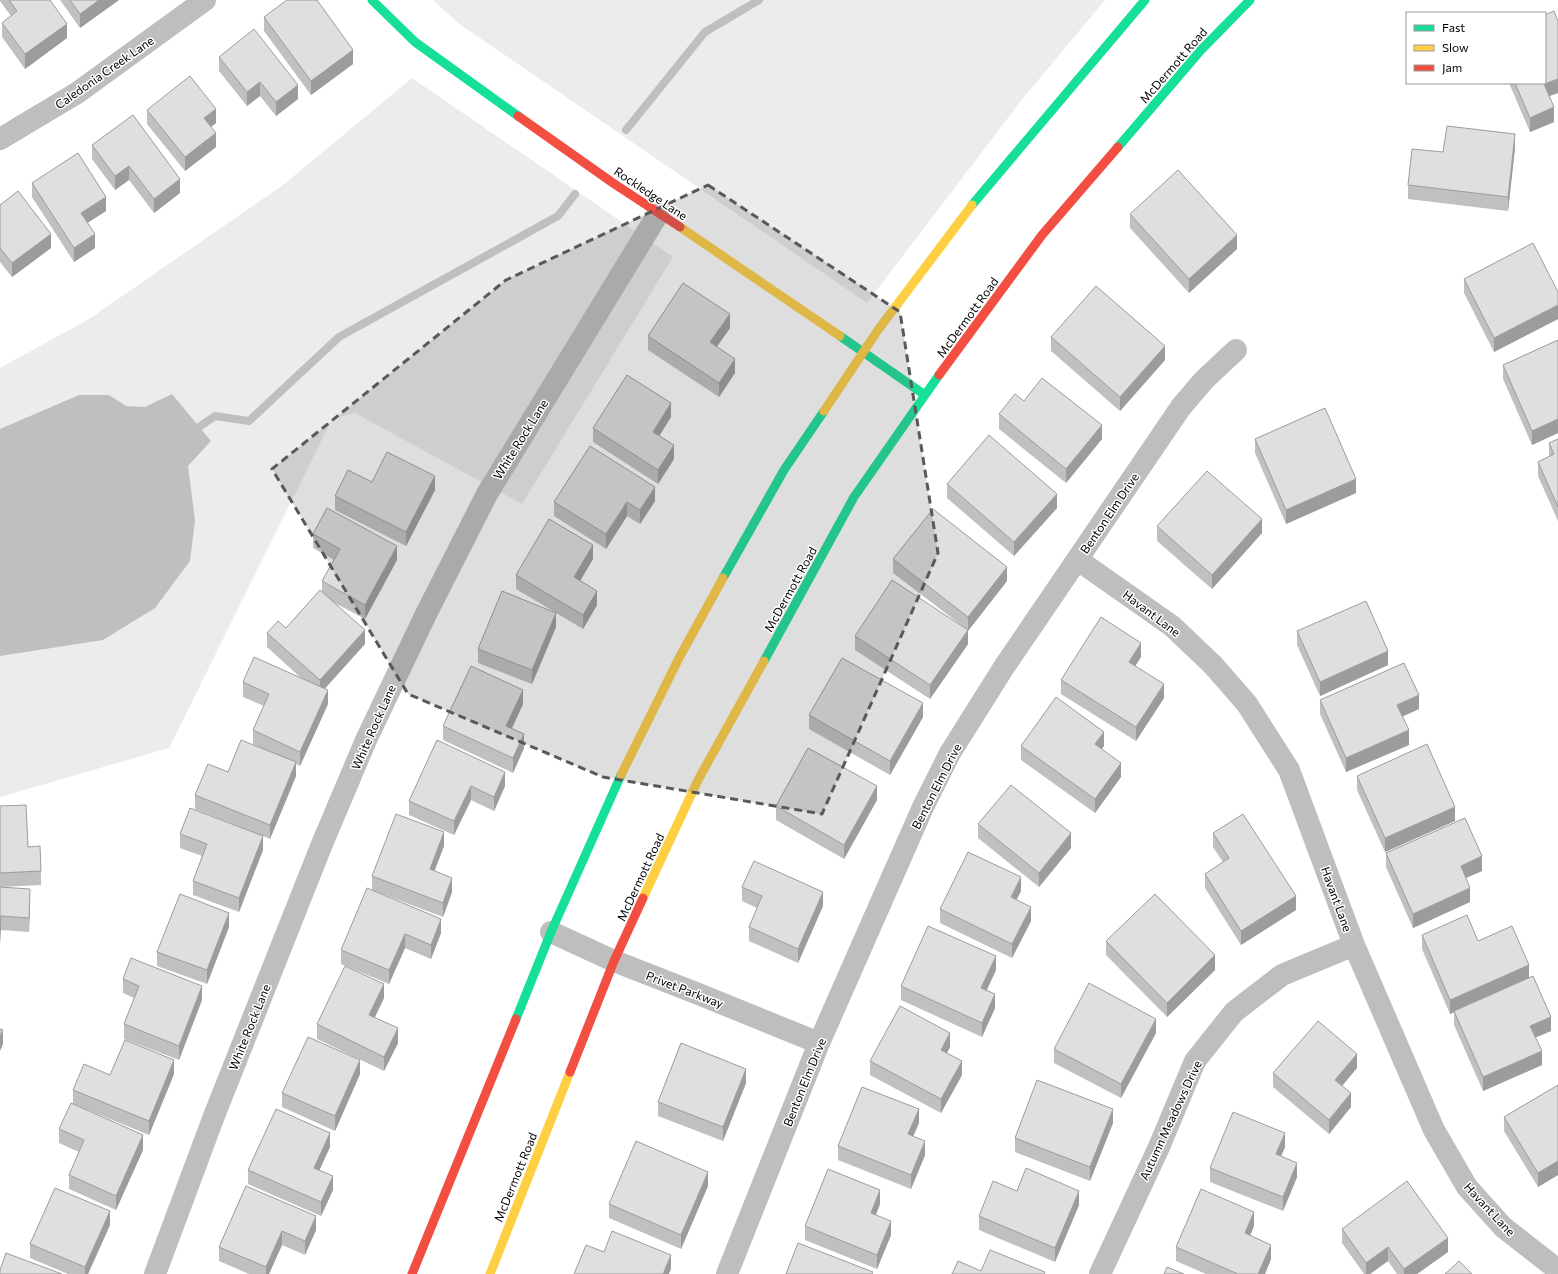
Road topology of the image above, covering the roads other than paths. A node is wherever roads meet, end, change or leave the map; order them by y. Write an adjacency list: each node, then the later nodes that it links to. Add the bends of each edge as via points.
1 (205, 0): 5 (street, Caledonia Creek Lane, via 77,93)
2 (372, 0): 6 (main road, Rockledge Lane, via 415,42)
3 (1145, 0): 8 (main road, via 970,206)
4 (1250, 0): 9 (main road, McDermott Road, via 1201,50 1042,235)
5 (0, 139)
6 (658, 214): 8 (main road, Rockledge Lane); 16 (street, White Rock Lane, via 486,494 366,740 214,1116)
7 (1236, 350): 10 (street, Benton Elm Drive, via 1204,380 1181,407)
8 (863, 352): 9 (main road, Rockledge Lane); 11 (main road, via 784,470 679,658 618,782)
9 (924, 395): 13 (main road, McDermott Road, via 854,497 698,780)
10 (1078, 560): 12 (street, Havant Lane, via 1172,626 1213,665 1247,704 1289,770); 14 (street, Benton Elm Drive, via 1004,667 950,753 920,814)
11 (551, 932): 13 (street, Privet Parkway); 17 (main road)
12 (1354, 945): 15 (street, Havant Lane, via 1432,1126 1467,1187 1503,1226); 20 (street, Autumn Meadows Drive, via 1282,975 1234,1012 1195,1061 1159,1147)
13 (614, 961): 14 (street, Privet Parkway); 18 (main road, McDermott Road)
14 (819, 1043): 19 (street, Benton Elm Drive)
15 (1558, 1270)
16 (155, 1274)
17 (412, 1274)
18 (490, 1274)
19 (727, 1274)
20 (1100, 1274)

